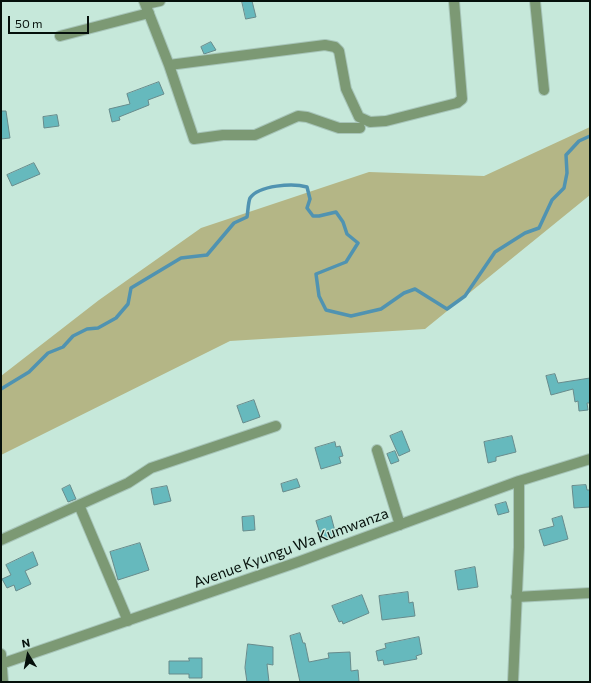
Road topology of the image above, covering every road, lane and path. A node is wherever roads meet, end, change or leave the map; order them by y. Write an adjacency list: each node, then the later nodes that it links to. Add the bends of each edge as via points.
1 (160, 1): 4 (street)
2 (454, 1): 6 (street, via 462,99 457,103 386,121 370,122 359,117 346,89 339,51 335,47 325,45)
3 (535, 1): 7 (street)
4 (146, 6): 5 (street); 6 (street)
5 (60, 36)
6 (169, 65): 8 (street, via 194,139 223,135 255,135 298,116 339,128)
7 (544, 90)
8 (360, 128)
9 (276, 426): 13 (street, via 151,468 128,483)
10 (377, 450): 14 (street)
11 (590, 459): 12 (street, Avenue Kyungu Wa Kumwanza)
12 (519, 481): 14 (street, Avenue Kyungu Wa Kumwanza); 17 (street)
13 (79, 505): 15 (street); 18 (street)
14 (400, 525): 18 (street, Avenue Kyungu Wa Kumwanza)
15 (1, 540)
16 (590, 593): 17 (street)
17 (516, 597): 21 (street)
18 (128, 621): 19 (street, Avenue Kyungu Wa Kumwanza)
19 (2, 661): 20 (street)
20 (3, 682)
21 (513, 682)

